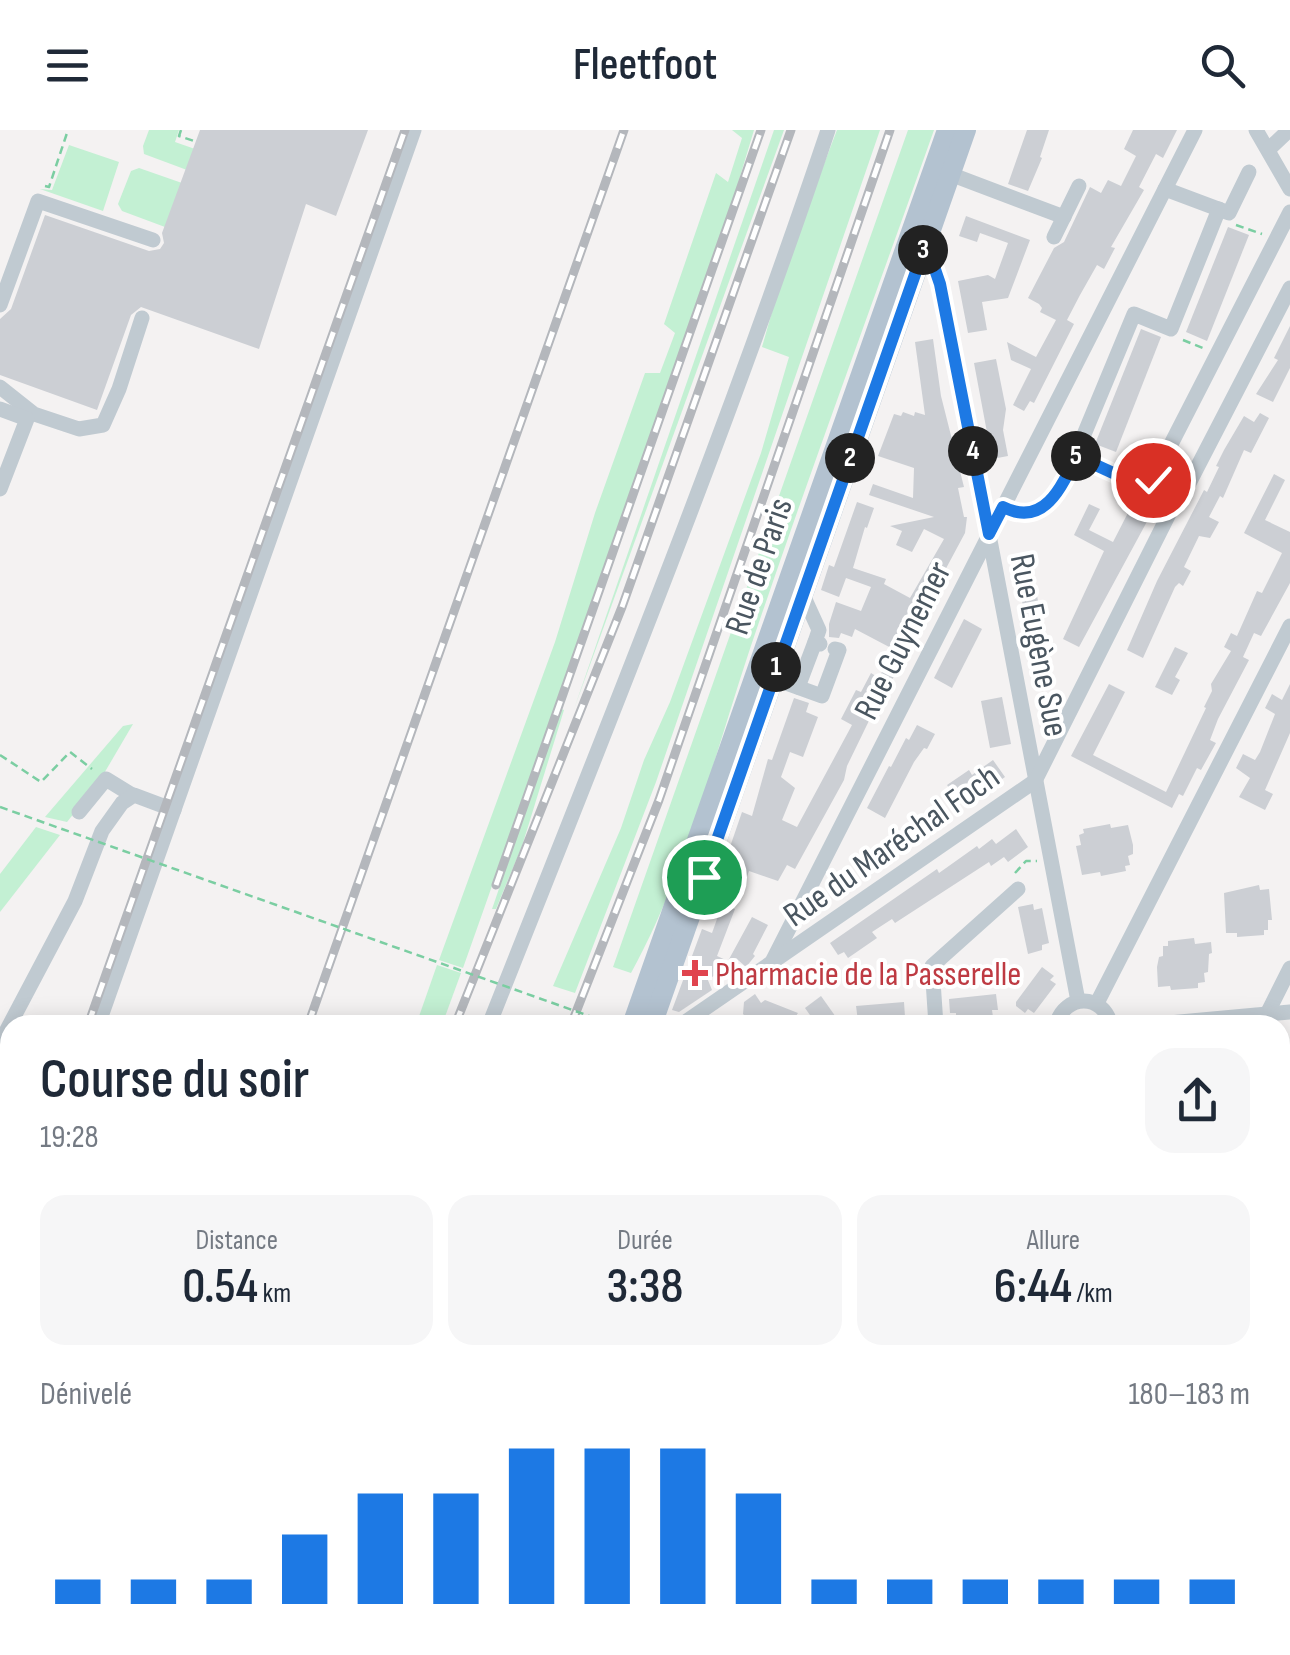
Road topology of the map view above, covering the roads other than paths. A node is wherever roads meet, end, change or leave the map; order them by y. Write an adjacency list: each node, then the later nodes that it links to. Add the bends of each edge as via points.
1 (414, 130): 40 (street)
2 (828, 130): 51 (street, via 727,423)
3 (948, 130): 52 (main road, Rue de Paris)
4 (966, 130): 10 (main road, Rue de Paris)
5 (1196, 130): 12 (street, Rue Guynemer)
6 (1256, 130): 8 (street)
7 (1289, 130): 8 (street)
8 (1270, 150): 13 (street)
9 (1249, 172): 15 (street, via 1230,213)
10 (950, 174): 16 (street); 19 (main road, Rue de Paris)
11 (1080, 186): 16 (street)
12 (1164, 189): 15 (street); 31 (street, Rue Guynemer)
13 (1290, 189)
14 (1290, 212): 29 (street)
15 (1218, 213): 27 (street, via 1171,328 1134,314)
16 (1064, 217): 17 (street)
17 (1054, 237)
18 (152, 240): 20 (street, via 40,200)
19 (926, 243): 32 (street, Rue Eugène Sue, via 940,284); 33 (main road, Rue de Paris)
20 (7, 265): 22 (street)
21 (1290, 288): 30 (street)
22 (0, 305)
23 (142, 318): 26 (street, via 103,425 79,429)
24 (0, 386): 26 (street)
25 (1, 412): 26 (street)
26 (30, 416): 28 (street)
27 (1076, 456): 29 (street); 31 (street, via 1047,506 1028,514)
28 (0, 489)
29 (1148, 489): 30 (street)
30 (1176, 504): 38 (street)
31 (1003, 507): 32 (street, Rue Guynemer)
32 (989, 534): 38 (street, Rue Eugène Sue); 43 (street, Rue Guynemer)
33 (804, 595): 35 (street, via 820,630); 36 (main road, Rue de Paris)
34 (1290, 626): 46 (street)
35 (822, 658): 37 (street); 37 (street, via 822,696)
36 (772, 678): 37 (street); 53 (main road, Rue de Paris)
37 (798, 687)
38 (1035, 782): 43 (street, Rue du Maréchal Foch); 45 (street, Rue Eugène Sue)
39 (132, 795): 40 (street); 41 (street, via 106,778); 49 (street, via 102,832 75,901)
40 (174, 810): 50 (street)
41 (79, 812)
42 (1018, 890): 55 (street, via 932,966)
43 (771, 964): 54 (street, Rue du Maréchal Foch)
44 (1290, 968): 48 (street)
45 (1078, 1000): 46 (street); 56 (street)
46 (1096, 1003): 57 (street)
47 (1290, 1012): 48 (street)
48 (1267, 1014): 58 (street)
49 (15, 1015)
50 (102, 1015)
51 (494, 1015)
52 (650, 1015)
53 (650, 1015)
54 (696, 1015)
55 (935, 1015)
56 (1060, 1015)
57 (1108, 1015)
58 (1256, 1015)

